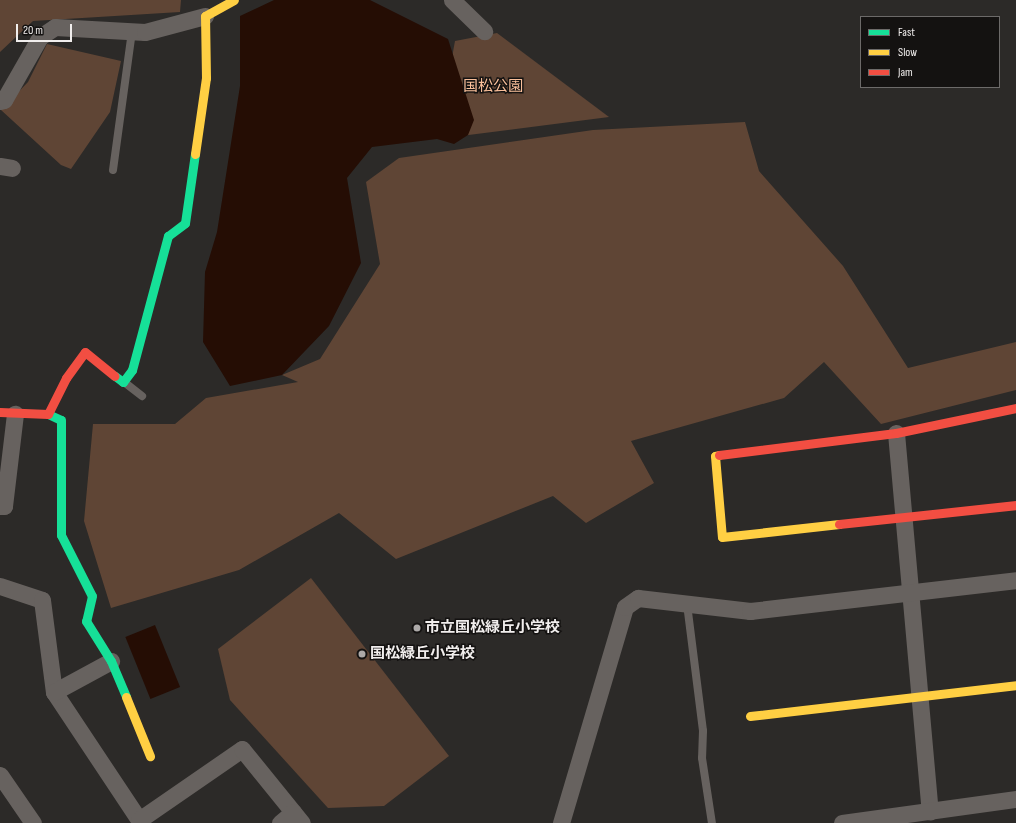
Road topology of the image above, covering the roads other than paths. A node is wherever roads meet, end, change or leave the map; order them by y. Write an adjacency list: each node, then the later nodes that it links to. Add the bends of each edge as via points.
1 (234, 0): 3 (street)
2 (452, 0): 4 (street)
3 (205, 16): 5 (street, via 144,32); 8 (street, via 206,78 185,223 168,236 132,370)
4 (484, 31)
5 (132, 32): 6 (street, via 55,27 40,38 4,100); 7 (lane)
6 (0, 101)
7 (113, 170)
8 (123, 382): 9 (lane); 12 (street, via 85,352 66,378)
9 (142, 396)
10 (1016, 408): 13 (street)
11 (7, 413): 12 (street); 15 (street, via 4,506)
12 (48, 414): 21 (street, via 61,420 61,535 92,596 86,621)
13 (896, 433): 16 (street); 16 (street, via 715,456 722,537)
14 (1016, 505): 16 (street)
15 (0, 506)
16 (904, 519): 19 (street)
17 (1016, 580): 19 (street)
18 (0, 586): 23 (street, via 42,600)
19 (910, 592): 20 (street, via 750,611); 24 (street)
20 (688, 604): 34 (street, via 638,598 625,607); 35 (lane, via 703,731 702,758)
21 (111, 660): 23 (street); 26 (street)
22 (1016, 685): 24 (street)
23 (54, 692): 31 (street)
24 (919, 695): 25 (street); 29 (street)
25 (750, 716)
26 (150, 756)
27 (0, 775): 32 (street)
28 (1016, 799): 29 (street)
29 (930, 811): 36 (street)
30 (297, 817): 31 (street, via 242,749); 33 (street)
31 (140, 822)
32 (33, 823)
33 (280, 823)
34 (561, 823)
35 (712, 823)
36 (842, 823)

